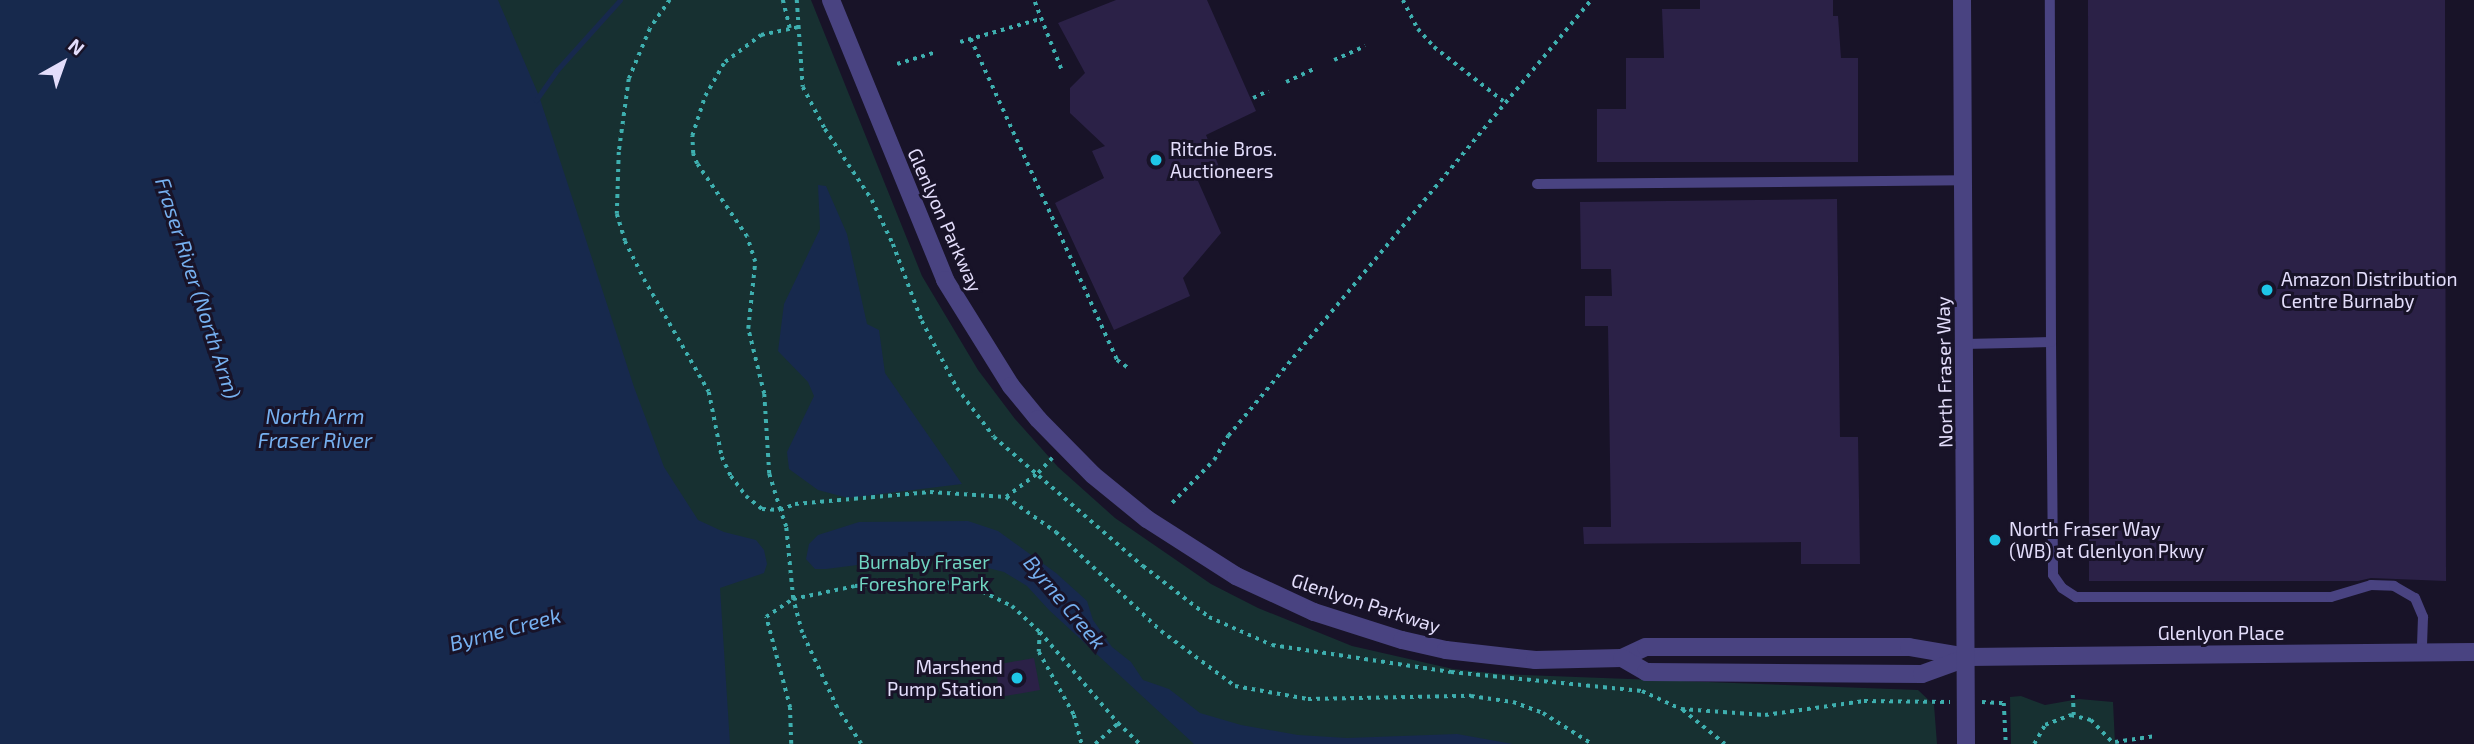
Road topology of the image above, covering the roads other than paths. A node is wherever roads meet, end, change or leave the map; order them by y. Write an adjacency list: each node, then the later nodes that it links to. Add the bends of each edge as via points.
1 (831, 0): 11 (street, Glenlyon Parkway, via 945,280 1011,386 1038,419 1119,497 1237,576 1314,612 1446,650 1535,660)
2 (1962, 0): 4 (street, North Fraser Way)
3 (2050, 0): 6 (lane)
4 (1963, 180): 5 (lane); 7 (street, North Fraser Way)
5 (1537, 184)
6 (2051, 342): 7 (lane); 8 (lane, via 2053,575 2062,588 2076,597 2331,597 2371,585 2394,586 2415,598 2423,617)
7 (1964, 344): 10 (street, North Fraser Way)
8 (2423, 653): 9 (street, Glenlyon Place); 10 (street, Glenlyon Place)
9 (2474, 653)
10 (1968, 657): 11 (street, Glenlyon Parkway, via 1909,648 1646,647); 11 (street, Glenlyon Parkway, via 1922,674 1646,672); 12 (street, North Fraser Way)
11 (1622, 659)
12 (1966, 744)

